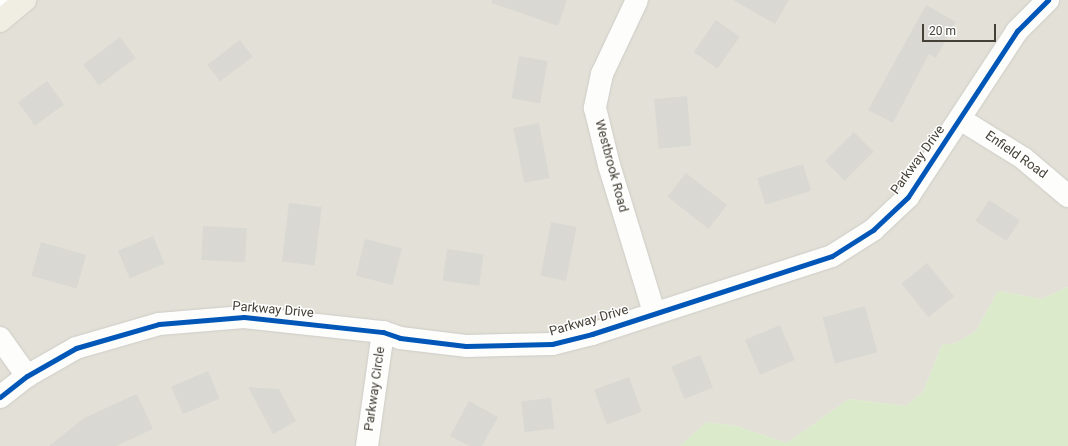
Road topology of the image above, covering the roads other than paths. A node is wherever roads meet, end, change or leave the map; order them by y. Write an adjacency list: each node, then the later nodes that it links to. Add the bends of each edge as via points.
1 (637, 0): 5 (street, Westbrook Road, via 602,74 595,108 609,165)
2 (1048, 0): 3 (street, Parkway Drive, via 1017,31)
3 (960, 119): 4 (street, Enfield Road, via 1023,158); 5 (street, Parkway Drive, via 908,196 873,230 832,256)
4 (1068, 196)
5 (654, 312): 6 (street, Parkway Drive, via 592,334 552,344 466,346 400,338)
6 (383, 332): 8 (street, Parkway Drive, via 244,317 207,318 159,324 89,343); 10 (street, Parkway Circle)
7 (0, 338): 8 (street)
8 (27, 376): 9 (street, Parkway Drive)
9 (0, 397)
10 (367, 446)

